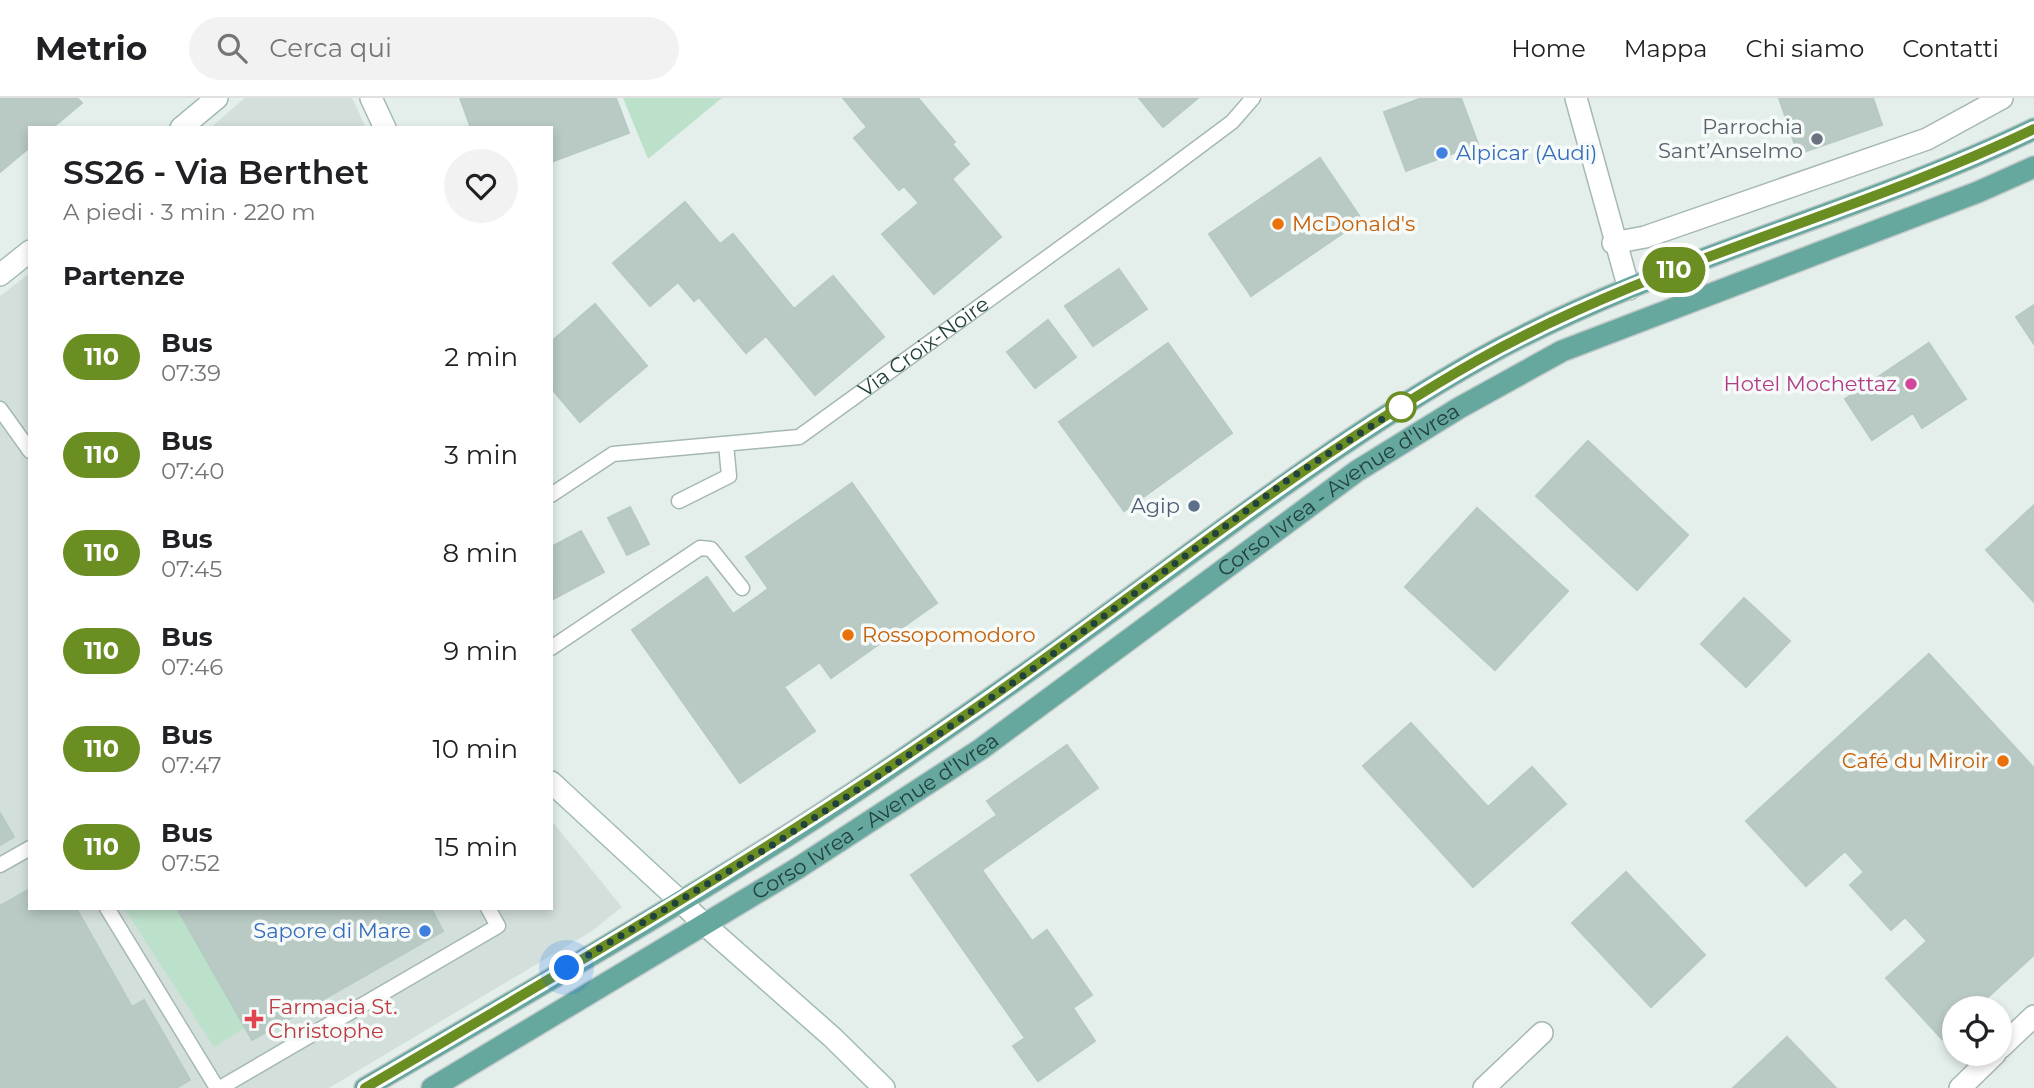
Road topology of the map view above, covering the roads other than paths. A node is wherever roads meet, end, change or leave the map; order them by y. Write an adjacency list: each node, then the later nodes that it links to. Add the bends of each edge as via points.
1 (216, 98): 7 (street)
2 (371, 98): 8 (street)
3 (1253, 98): 16 (lane, Via Croix-Noire, via 1232,122 799,437)
4 (1576, 98): 11 (street)
5 (2002, 98): 6 (street)
6 (1969, 106): 11 (street, via 1927,139 1645,237)
7 (183, 126)
8 (384, 126)
9 (2034, 129): 14 (main road, Corso Ivrea - Avenue d'Ivrea, via 1971,159)
10 (2034, 167): 28 (main road, Corso Ivrea - Avenue d'Ivrea, via 1562,351 1459,408 1357,471 981,749)
11 (1613, 243): 14 (street)
12 (28, 253): 13 (street)
13 (0, 275)
14 (1629, 289): 25 (main road, Corso Ivrea - Avenue d'Ivrea, via 1550,322 1478,360 1340,444 1034,668 869,782)
15 (0, 409): 17 (lane)
16 (726, 444): 18 (lane, Via Croix-Noire, via 613,454); 19 (lane, via 729,476)
17 (28, 448)
18 (553, 494)
19 (679, 501)
20 (742, 588): 21 (lane, via 711,549 700,548)
21 (553, 647)
22 (553, 784): 25 (street)
23 (28, 849): 24 (lane)
24 (0, 864)
25 (680, 901): 28 (street); 34 (main road, Corso Ivrea - Avenue d'Ivrea)
26 (108, 910): 33 (lane)
27 (489, 910): 33 (lane, via 498,926)
28 (704, 924): 35 (main road, Corso Ivrea - Avenue d'Ivrea); 36 (street)
29 (2034, 1016): 31 (street)
30 (1542, 1033): 37 (street)
31 (2012, 1037)
32 (1983, 1066): 38 (street)
33 (218, 1088)
34 (365, 1088)
35 (432, 1088)
36 (884, 1088)
37 (1484, 1088)
38 (1960, 1088)

